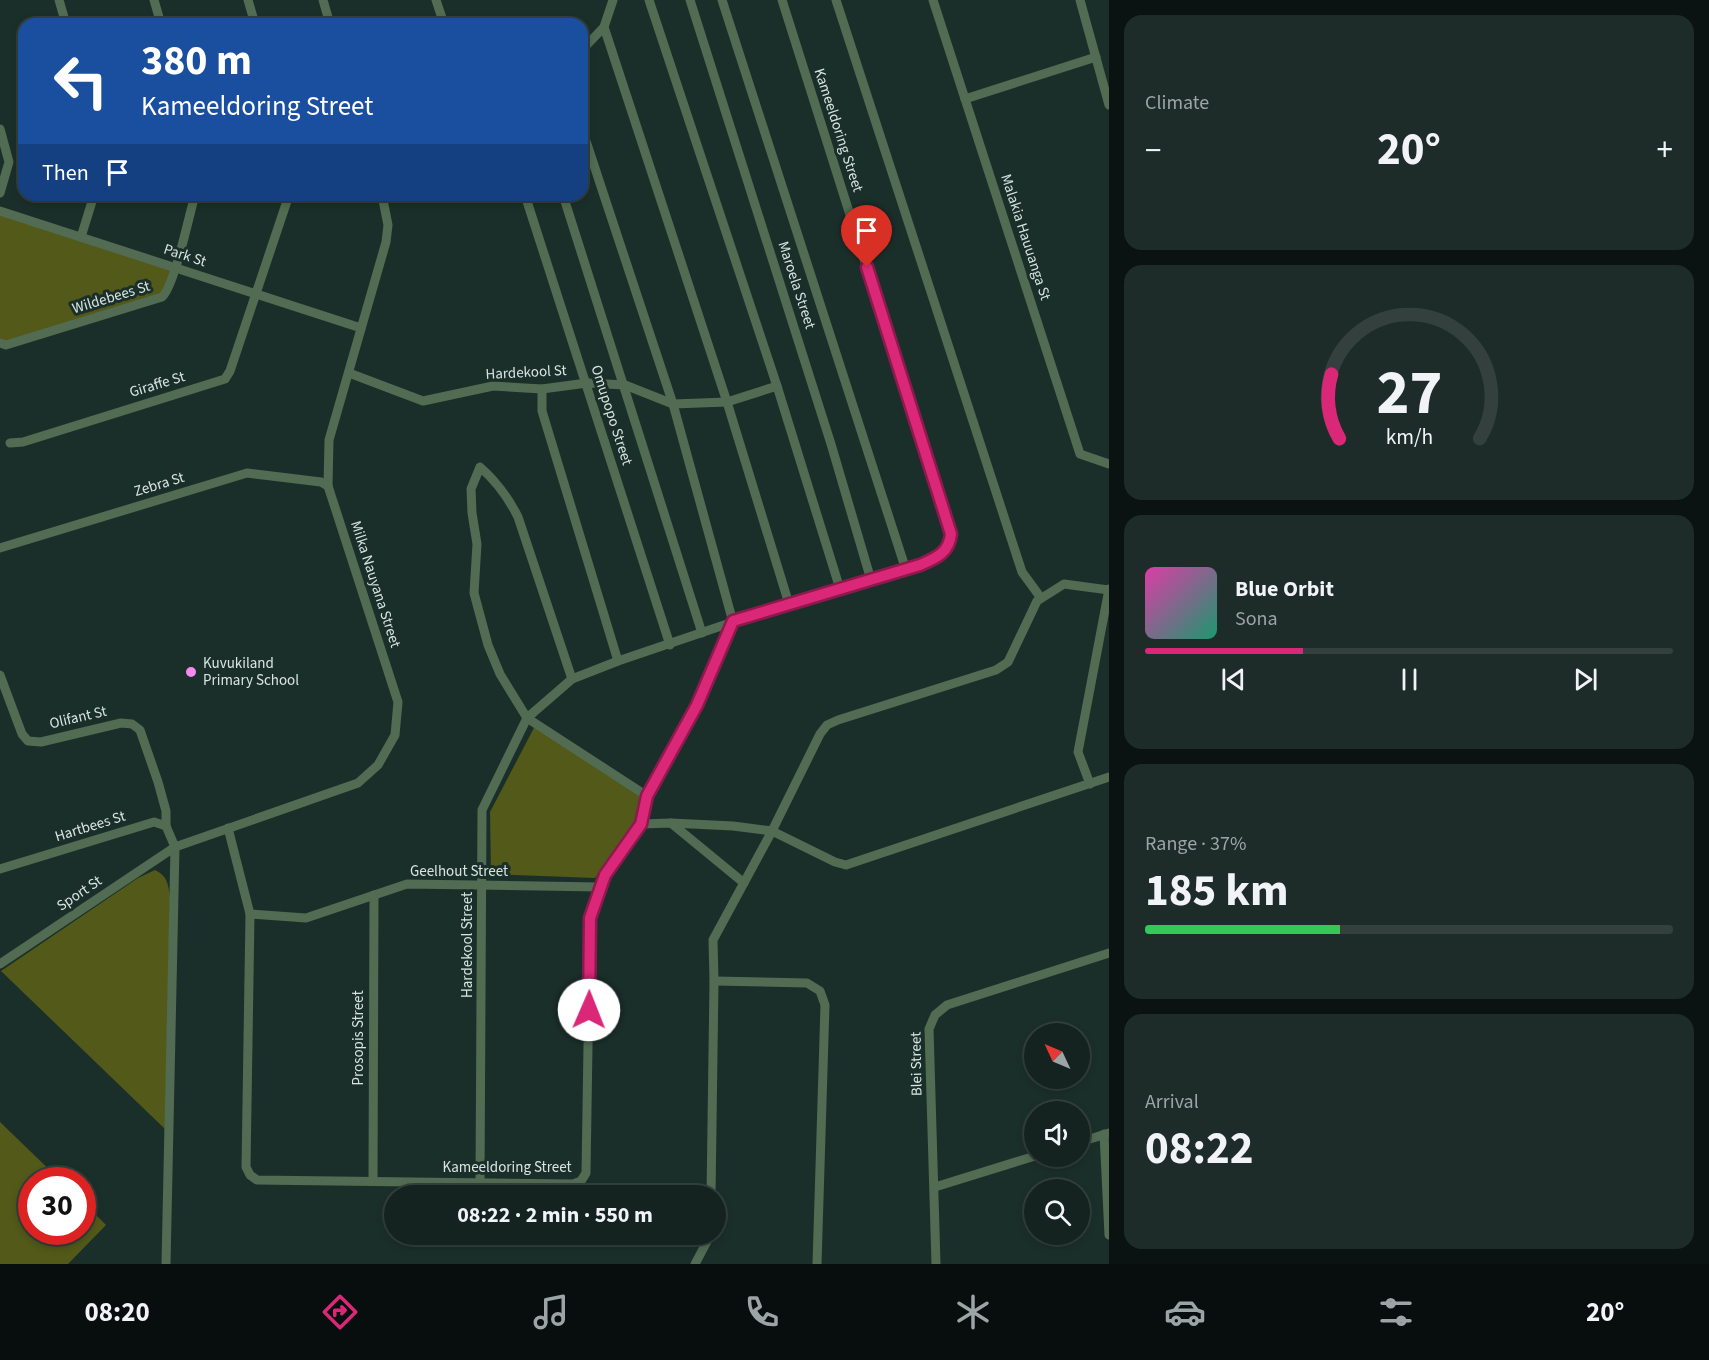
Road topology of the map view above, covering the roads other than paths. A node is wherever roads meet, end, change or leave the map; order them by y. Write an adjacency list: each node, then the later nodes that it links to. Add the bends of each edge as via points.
1 (59, 0): 14 (street)
2 (154, 0): 15 (street)
3 (248, 0): 16 (street)
4 (323, 0): 17 (street)
5 (436, 0): 18 (street)
6 (613, 0): 19 (street)
7 (648, 0): 42 (street)
8 (690, 0): 51 (street, Maroela Street)
9 (722, 0): 50 (street)
10 (783, 0): 50 (street, Kameeldoring Street, via 951,534 946,551)
11 (836, 0): 54 (street, via 1022,572)
12 (933, 0): 22 (street, Malakia Hauuanga St)
13 (1080, 0): 21 (street)
14 (64, 18)
15 (159, 18)
16 (253, 18)
17 (328, 18)
18 (442, 18)
19 (604, 27): 20 (street); 44 (street)
20 (588, 44)
21 (1096, 57): 22 (street); 23 (street)
22 (965, 99): 47 (street, Malakia Hauuanga St, via 1080,454)
23 (1109, 105)
24 (0, 129): 26 (street, via 9,162)
25 (588, 147): 45 (street)
26 (0, 193)
27 (92, 201): 34 (street)
28 (193, 201): 35 (street, Wildebees St)
29 (288, 201): 36 (street)
30 (384, 201): 37 (street, Milka Nauyana Street, via 386,242)
31 (527, 201): 40 (street, Omupopo Street)
32 (565, 201): 41 (street)
33 (0, 211): 34 (street, Park St)
34 (81, 237): 35 (street, Park St)
35 (175, 268): 36 (street, Park St); 38 (street, Wildebees St, via 162,297 6,345)
36 (255, 294): 37 (street, Park St); 46 (street, Giraffe St, via 225,379)
37 (361, 328): 39 (street, Milka Nauyana Street)
38 (0, 343)
39 (349, 373): 43 (street, Hardekool St, via 423,401 493,386); 48 (street, Milka Nauyana Street, via 328,440)
40 (587, 383): 41 (street, Hardekool St); 43 (street, Hardekool St); 58 (street, Omupopo Street)
41 (625, 386): 45 (street, Hardekool St); 57 (street)
42 (777, 386): 44 (street, Hardekool St); 52 (street)
43 (542, 389): 59 (street, via 542,411)
44 (727, 402): 45 (street, Hardekool St); 55 (street)
45 (673, 404): 56 (street)
46 (10, 443)
47 (1109, 464)
48 (328, 486): 49 (street, Zebra St, via 247,473); 69 (street, Milka Nauyana Street, via 398,702 395,735 378,765 358,783)
49 (0, 548)
50 (906, 570): 51 (street, Kameeldoring Street)
51 (872, 580): 52 (street, Kameeldoring Street)
52 (840, 589): 55 (street, Kameeldoring Street)
53 (1109, 590): 54 (street, via 1064,584); 64 (street, via 1078,752)
54 (1041, 598): 70 (street, via 1008,662 996,670 827,725)
55 (789, 604): 56 (street, Kameeldoring Street)
56 (733, 621): 57 (street); 65 (street, Kameeldoring Street, via 697,705)
57 (702, 633): 58 (street)
58 (670, 645): 59 (street)
59 (618, 661): 61 (street)
60 (0, 675): 68 (street, Olifant St, via 21,734 28,741 41,742 121,723 140,730 166,811)
61 (572, 679): 62 (street); 62 (street, via 518,517 507,495 480,467 471,489 477,544 474,593 500,674)
62 (527, 718): 65 (street); 74 (street, Hardekool Street, via 482,810)
63 (1109, 777): 64 (street)
64 (1090, 784): 70 (street, via 846,865)
65 (647, 796): 67 (street, Kameeldoring Street)
66 (671, 822): 67 (street); 70 (street); 73 (street)
67 (641, 824): 75 (street, Kameeldoring Street)
68 (166, 826): 71 (street); 72 (street, Hartbees St, via 154,822)
69 (228, 828): 71 (street, Milka Nauyana Street); 77 (street, Kameeldoring Street)
70 (772, 831): 73 (street)
71 (175, 847): 79 (street, Sport St); 90 (street)
72 (0, 869)
73 (744, 882): 80 (street, via 713,940)
74 (482, 885): 75 (street, Geelhout Street); 76 (street, Geelhout Street, via 407,884); 85 (street, Hardekool Street)
75 (600, 887): 85 (street, Kameeldoring Street, via 590,918 586,1173 573,1184)
76 (374, 895): 77 (street, Geelhout Street, via 306,918); 84 (street, Prosopis Street)
77 (250, 914): 84 (street, Kameeldoring Street, via 246,1167 257,1180)
78 (1109, 953): 87 (street, Blei Street, via 947,1005 935,1015 929,1029)
79 (0, 964)
80 (714, 981): 86 (street); 92 (street, via 807,983 820,991 825,1005)
81 (1107, 1133): 82 (street); 88 (street)
82 (1090, 1139)
83 (1024, 1159): 87 (street)
84 (373, 1181): 85 (street, Kameeldoring Street)
85 (480, 1183)
86 (711, 1185)
87 (935, 1187): 93 (street, Blei Street)
88 (1109, 1235)
89 (705, 1245): 91 (street)
90 (166, 1264)
91 (695, 1264)
92 (817, 1264)
93 (936, 1264)

